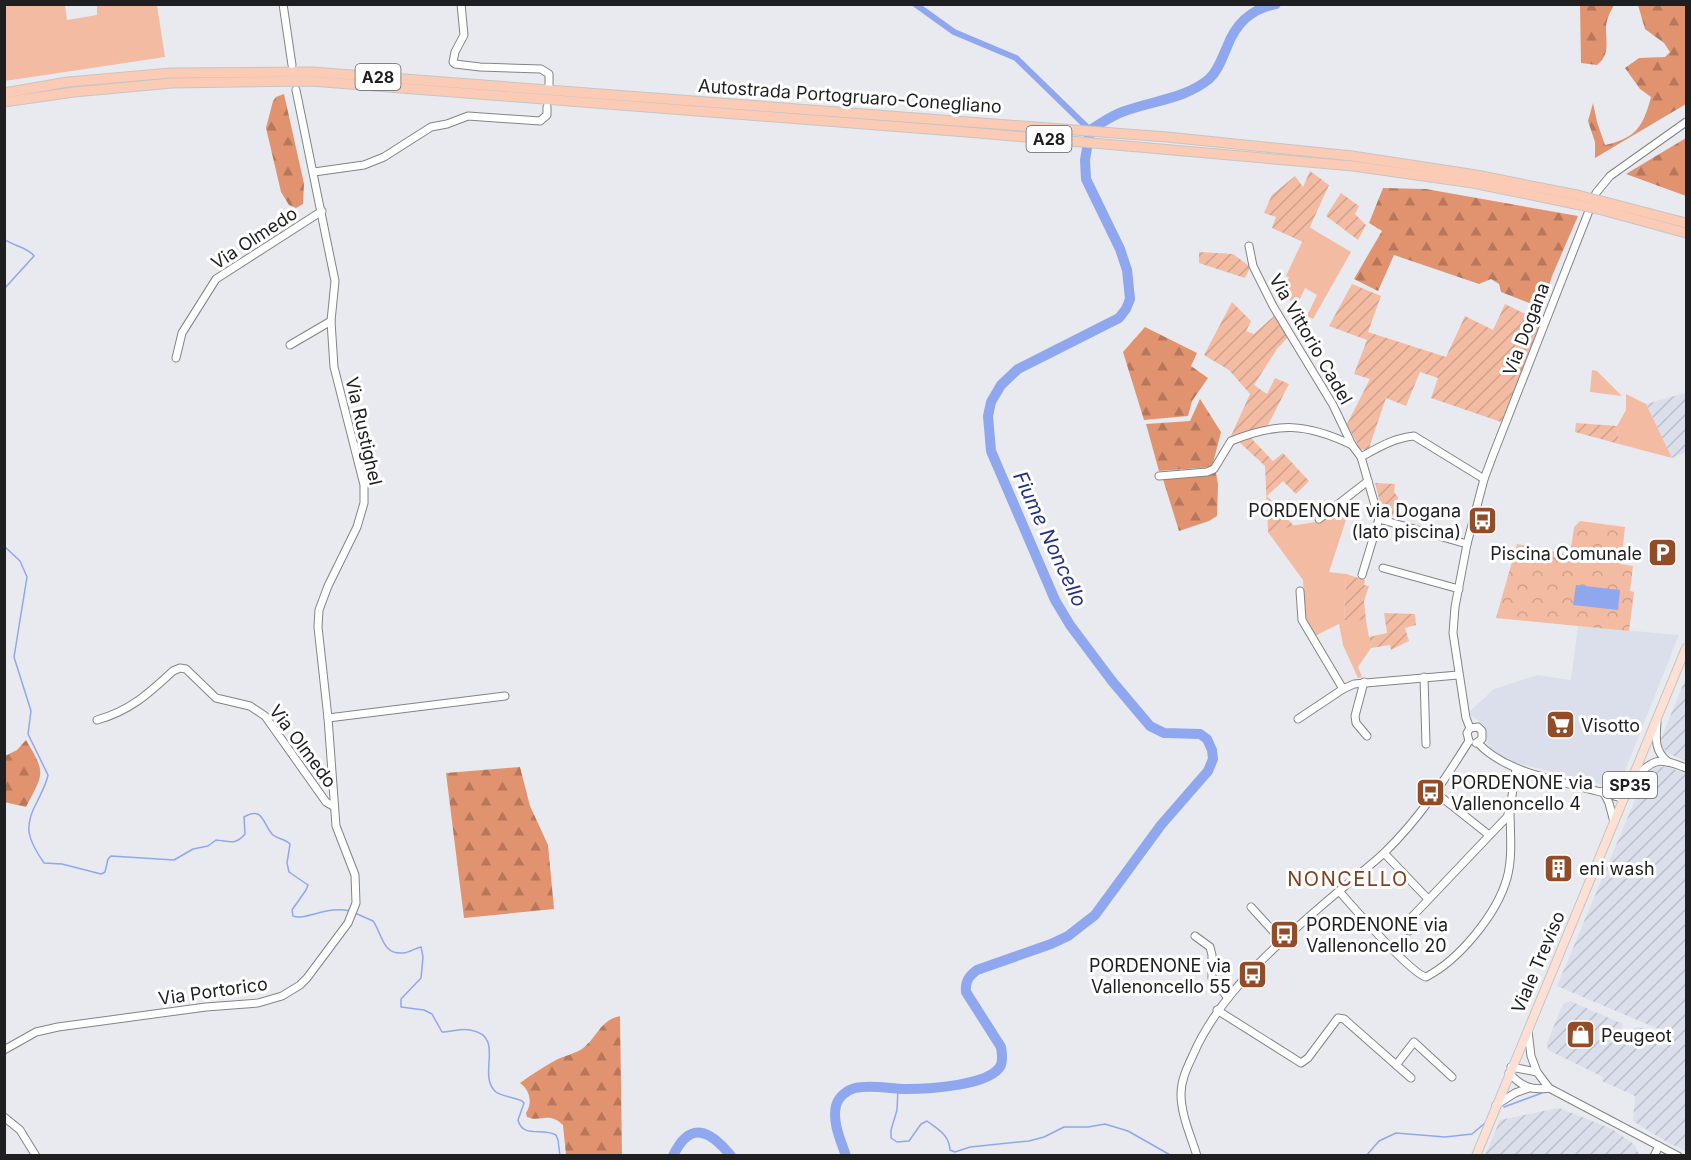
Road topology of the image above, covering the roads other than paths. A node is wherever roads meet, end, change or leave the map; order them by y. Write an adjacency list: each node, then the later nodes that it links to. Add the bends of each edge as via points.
1 (283, 4): 3 (street)
2 (461, 4): 4 (street, via 464,35 454,52 455,64 541,69 549,74)
3 (292, 65)
4 (549, 85)
5 (296, 90): 11 (street, Via Rustighel)
6 (4, 93): 9 (highway, Autostrada Portogruaro-Conegliano / A28, via 68,82 171,73 312,72)
7 (4, 102): 9 (highway, Autostrada Portogruaro-Conegliano / A28, via 172,83 311,81)
8 (547, 107): 11 (street, via 547,115 540,121 468,116 431,127 364,165)
9 (745, 110): 12 (highway, Autostrada Portogruaro-Conegliano / A28, via 1353,166); 12 (highway, Autostrada Portogruaro-Conegliano / A28, via 1167,137 1352,156 1476,175)
10 (1686, 122): 24 (street, Via Dogana, via 1610,176 1596,193)
11 (314, 172): 14 (street, Via Rustighel)
12 (1576, 200): 13 (highway, Autostrada Portogruaro-Conegliano / A28, bridge)
13 (1604, 206): 15 (highway, Autostrada Portogruaro-Conegliano / A28); 16 (highway, Autostrada Portogruaro-Conegliano / A28)
14 (322, 211): 18 (street, Via Rustighel, via 335,280); 20 (street, Via Olmedo, via 216,279 182,333)
15 (1686, 223)
16 (1686, 233)
17 (1249, 246): 21 (street, Via Vittorio Cadel, via 1253,266 1273,306 1333,405)
18 (331, 321): 19 (street); 39 (street, Via Rustighel, via 334,367 364,485 364,503 319,610)
19 (290, 345)
20 (176, 358)
21 (1352, 445): 22 (street, Via Vittorio Cadel); 23 (street, via 1316,431 1292,426 1271,428 1231,441 1214,469 1208,472)
22 (1361, 457): 24 (street, via 1388,442 1414,436); 25 (street, Via Vittorio Cadel)
23 (1159, 476)
24 (1484, 479): 28 (street, Via Dogana)
25 (1368, 481): 26 (street); 27 (street, Via Vittorio Cadel)
26 (1318, 519)
27 (1379, 519): 28 (street); 30 (street)
28 (1467, 544): 31 (street, Via Dogana)
29 (1383, 568): 31 (street)
30 (1362, 575)
31 (1459, 589): 34 (street, Via Dogana, via 1453,633)
32 (1300, 591): 37 (street, via 1302,620)
33 (1686, 648): 42 (main road, Viale Treviso / SP35)
34 (1458, 675): 35 (street); 43 (street, Via Dogana)
35 (1424, 677): 36 (street); 47 (street)
36 (1364, 682): 37 (street); 44 (street, via 1355,716)
37 (1343, 689): 40 (street)
38 (505, 696): 39 (street)
39 (328, 718): 58 (street, Via Rustighel)
40 (1298, 719)
41 (97, 720): 58 (street, Via Olmedo, via 136,704 173,671 186,669 216,698 250,706 265,716 326,802)
42 (1658, 720): 48 (main road, Viale Treviso / SP35); 49 (street, via 1656,744)
43 (1470, 728): 45 (street, Via Dogana); 46 (street, Via Dogana, via 1475,726 1482,731)
44 (1367, 736)
45 (1469, 741): 46 (street); 56 (street)
46 (1478, 743): 53 (street)
47 (1426, 744)
48 (1645, 752): 49 (street); 50 (street); 54 (main road, Viale Treviso / SP35)
49 (1660, 754): 51 (street)
50 (1655, 761): 51 (street); 54 (street)
51 (1667, 761): 52 (street)
52 (1686, 768)
53 (1516, 769): 55 (street); 59 (street)
54 (1632, 782): 57 (main road, Viale Treviso / SP35)
55 (1603, 791): 57 (street); 60 (street)
56 (1436, 793): 61 (street); 62 (street)
57 (1624, 799): 60 (main road, Viale Treviso / SP35)
58 (333, 806): 72 (street, Via Portorico, via 357,889 348,923 300,985 282,996 258,1003 58,1027 36,1032)
59 (1510, 809): 61 (street); 63 (street, via 1508,877 1501,894 1473,937 1450,961 1426,977 1420,976)
60 (1614, 823): 71 (main road, Viale Treviso / SP35)
61 (1490, 835): 64 (street)
62 (1384, 854): 63 (street); 64 (street)
63 (1338, 891): 68 (street)
64 (1428, 899): 66 (street, via 1408,921)
65 (1251, 907): 68 (street)
66 (1409, 931)
67 (1195, 936): 69 (street, via 1210,947 1212,978)
68 (1282, 941): 69 (street)
69 (1228, 998): 70 (street)
70 (1217, 1010): 73 (street, via 1301,1063 1338,1018 1344,1019); 84 (street, via 1198,1042 1181,1093)
71 (1528, 1029): 74 (main road, Viale Treviso / SP35); 75 (street)
72 (4, 1050)
73 (1396, 1065): 76 (street, via 1414,1042); 77 (street)
74 (1510, 1070): 75 (street); 78 (street, via 1519,1083); 80 (main road, Viale Treviso / SP35)
75 (1537, 1072): 79 (street)
76 (1452, 1077)
77 (1411, 1078)
78 (1529, 1088): 79 (street); 80 (street)
79 (1549, 1088): 82 (street)
80 (1496, 1105): 85 (main road, Viale Treviso / SP35)
81 (4, 1117): 83 (street, via 20,1130)
82 (1659, 1146): 86 (street); 87 (street)
83 (36, 1155)
84 (1197, 1155)
85 (1476, 1155)
86 (1654, 1155)
87 (1678, 1155)

